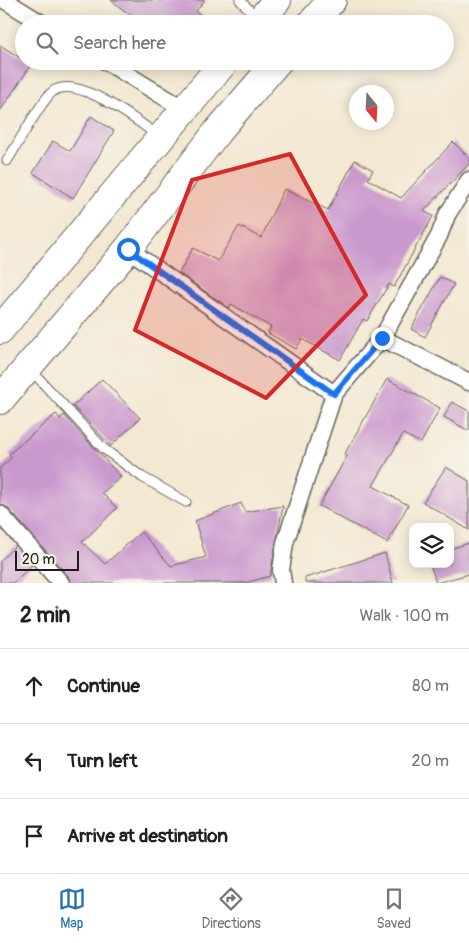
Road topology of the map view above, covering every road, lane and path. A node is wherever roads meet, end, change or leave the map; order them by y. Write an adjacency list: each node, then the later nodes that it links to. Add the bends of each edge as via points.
1 (4, 0): 5 (street)
2 (240, 0): 6 (lane)
3 (277, 0): 7 (highway)
4 (332, 0): 8 (highway)
5 (28, 15)
6 (253, 15)
7 (265, 15)
8 (319, 15)
9 (120, 70): 12 (street)
10 (217, 70): 12 (highway)
11 (270, 70): 16 (highway, via 217,132)
12 (184, 109): 13 (highway)
13 (162, 137): 14 (lane, via 94,95 64,88 50,94); 17 (highway)
14 (8, 161)
15 (469, 180): 18 (street, via 446,215 439,236)
16 (128, 249): 19 (highway); 21 (street)
17 (6, 319)
18 (382, 338): 20 (street); 21 (street)
19 (28, 367): 22 (highway); 23 (lane, via 104,449 142,477)
20 (469, 382)
21 (334, 394): 26 (street, via 285,543 281,570)
22 (0, 400)
23 (186, 502)
24 (0, 514): 25 (street)
25 (61, 583)
26 (283, 583)

